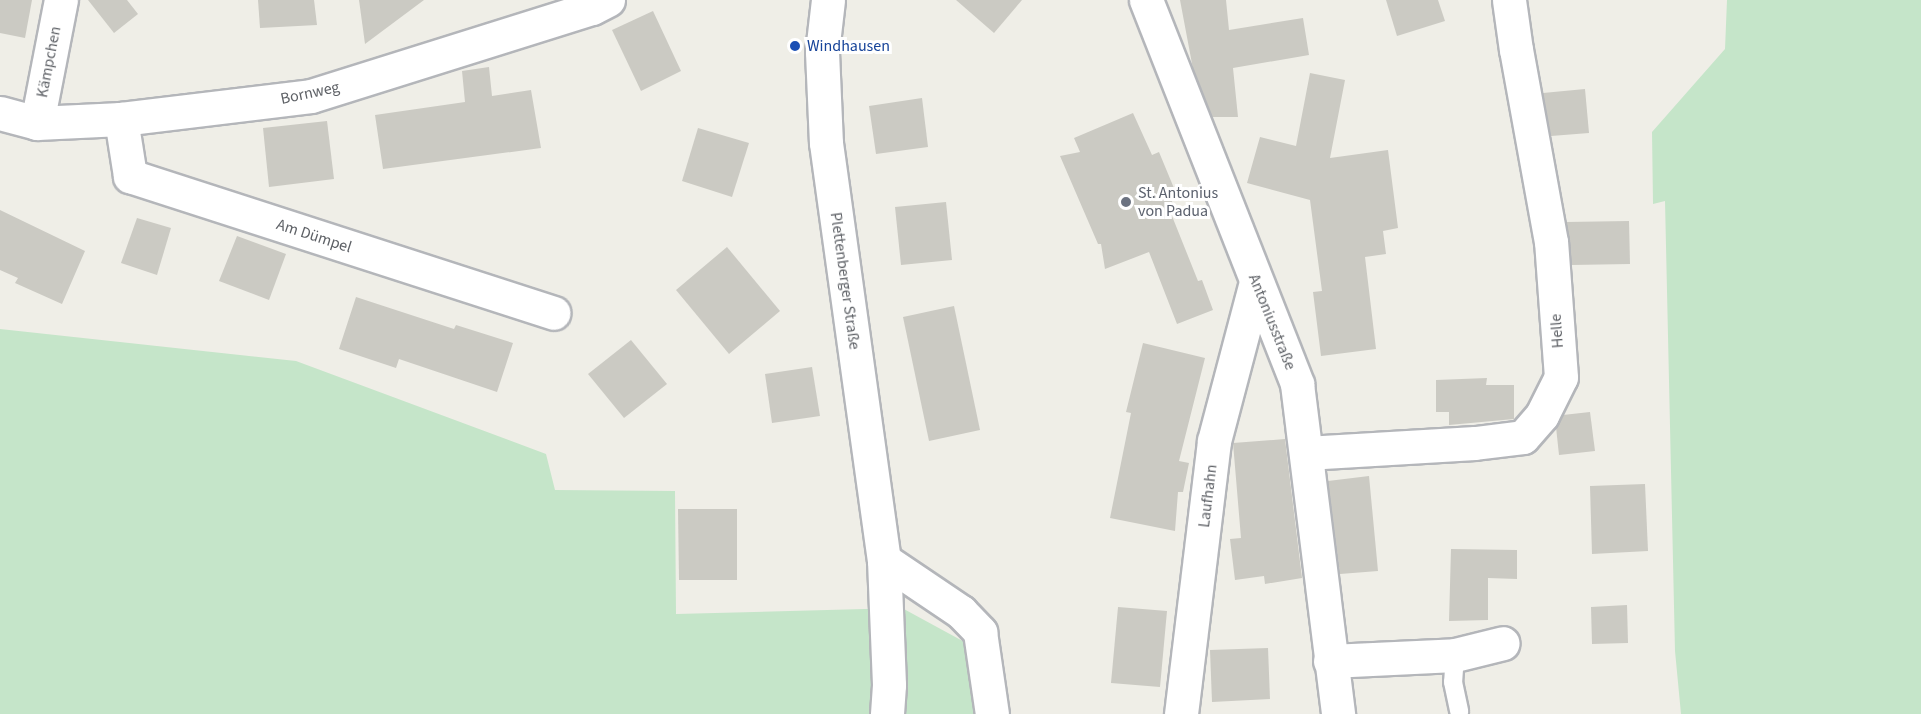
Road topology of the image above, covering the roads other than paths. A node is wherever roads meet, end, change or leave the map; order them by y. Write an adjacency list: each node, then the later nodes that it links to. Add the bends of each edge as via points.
1 (61, 0): 8 (street, Kämpchen)
2 (608, 0): 7 (street, Bornweg, via 592,9 311,96)
3 (828, 0): 12 (street, Plettenberger Straße, via 822,52 826,143)
4 (1146, 0): 9 (street, Antoniusstraße)
5 (1509, 0): 11 (street, Helle, via 1551,242 1561,377 1542,415 1523,437)
6 (0, 113): 8 (street, Bornweg)
7 (121, 120): 8 (street, Bornweg); 10 (street, Am Dümpel, via 129,176)
8 (37, 123)
9 (1256, 282): 11 (street, Antoniusstraße, via 1297,384); 19 (street, Laufhahn, via 1214,441)
10 (553, 313)
11 (1306, 453): 15 (street, Antoniusstraße)
12 (884, 560): 17 (street, Plettenberger Straße); 18 (street, via 961,612 980,632)
13 (1503, 643): 14 (street)
14 (1455, 655): 15 (street); 16 (lane, via 1453,682)
15 (1330, 661): 20 (street, Antoniusstraße)
16 (1459, 711)
17 (887, 714)
18 (992, 714)
19 (1181, 714)
20 (1338, 714)

